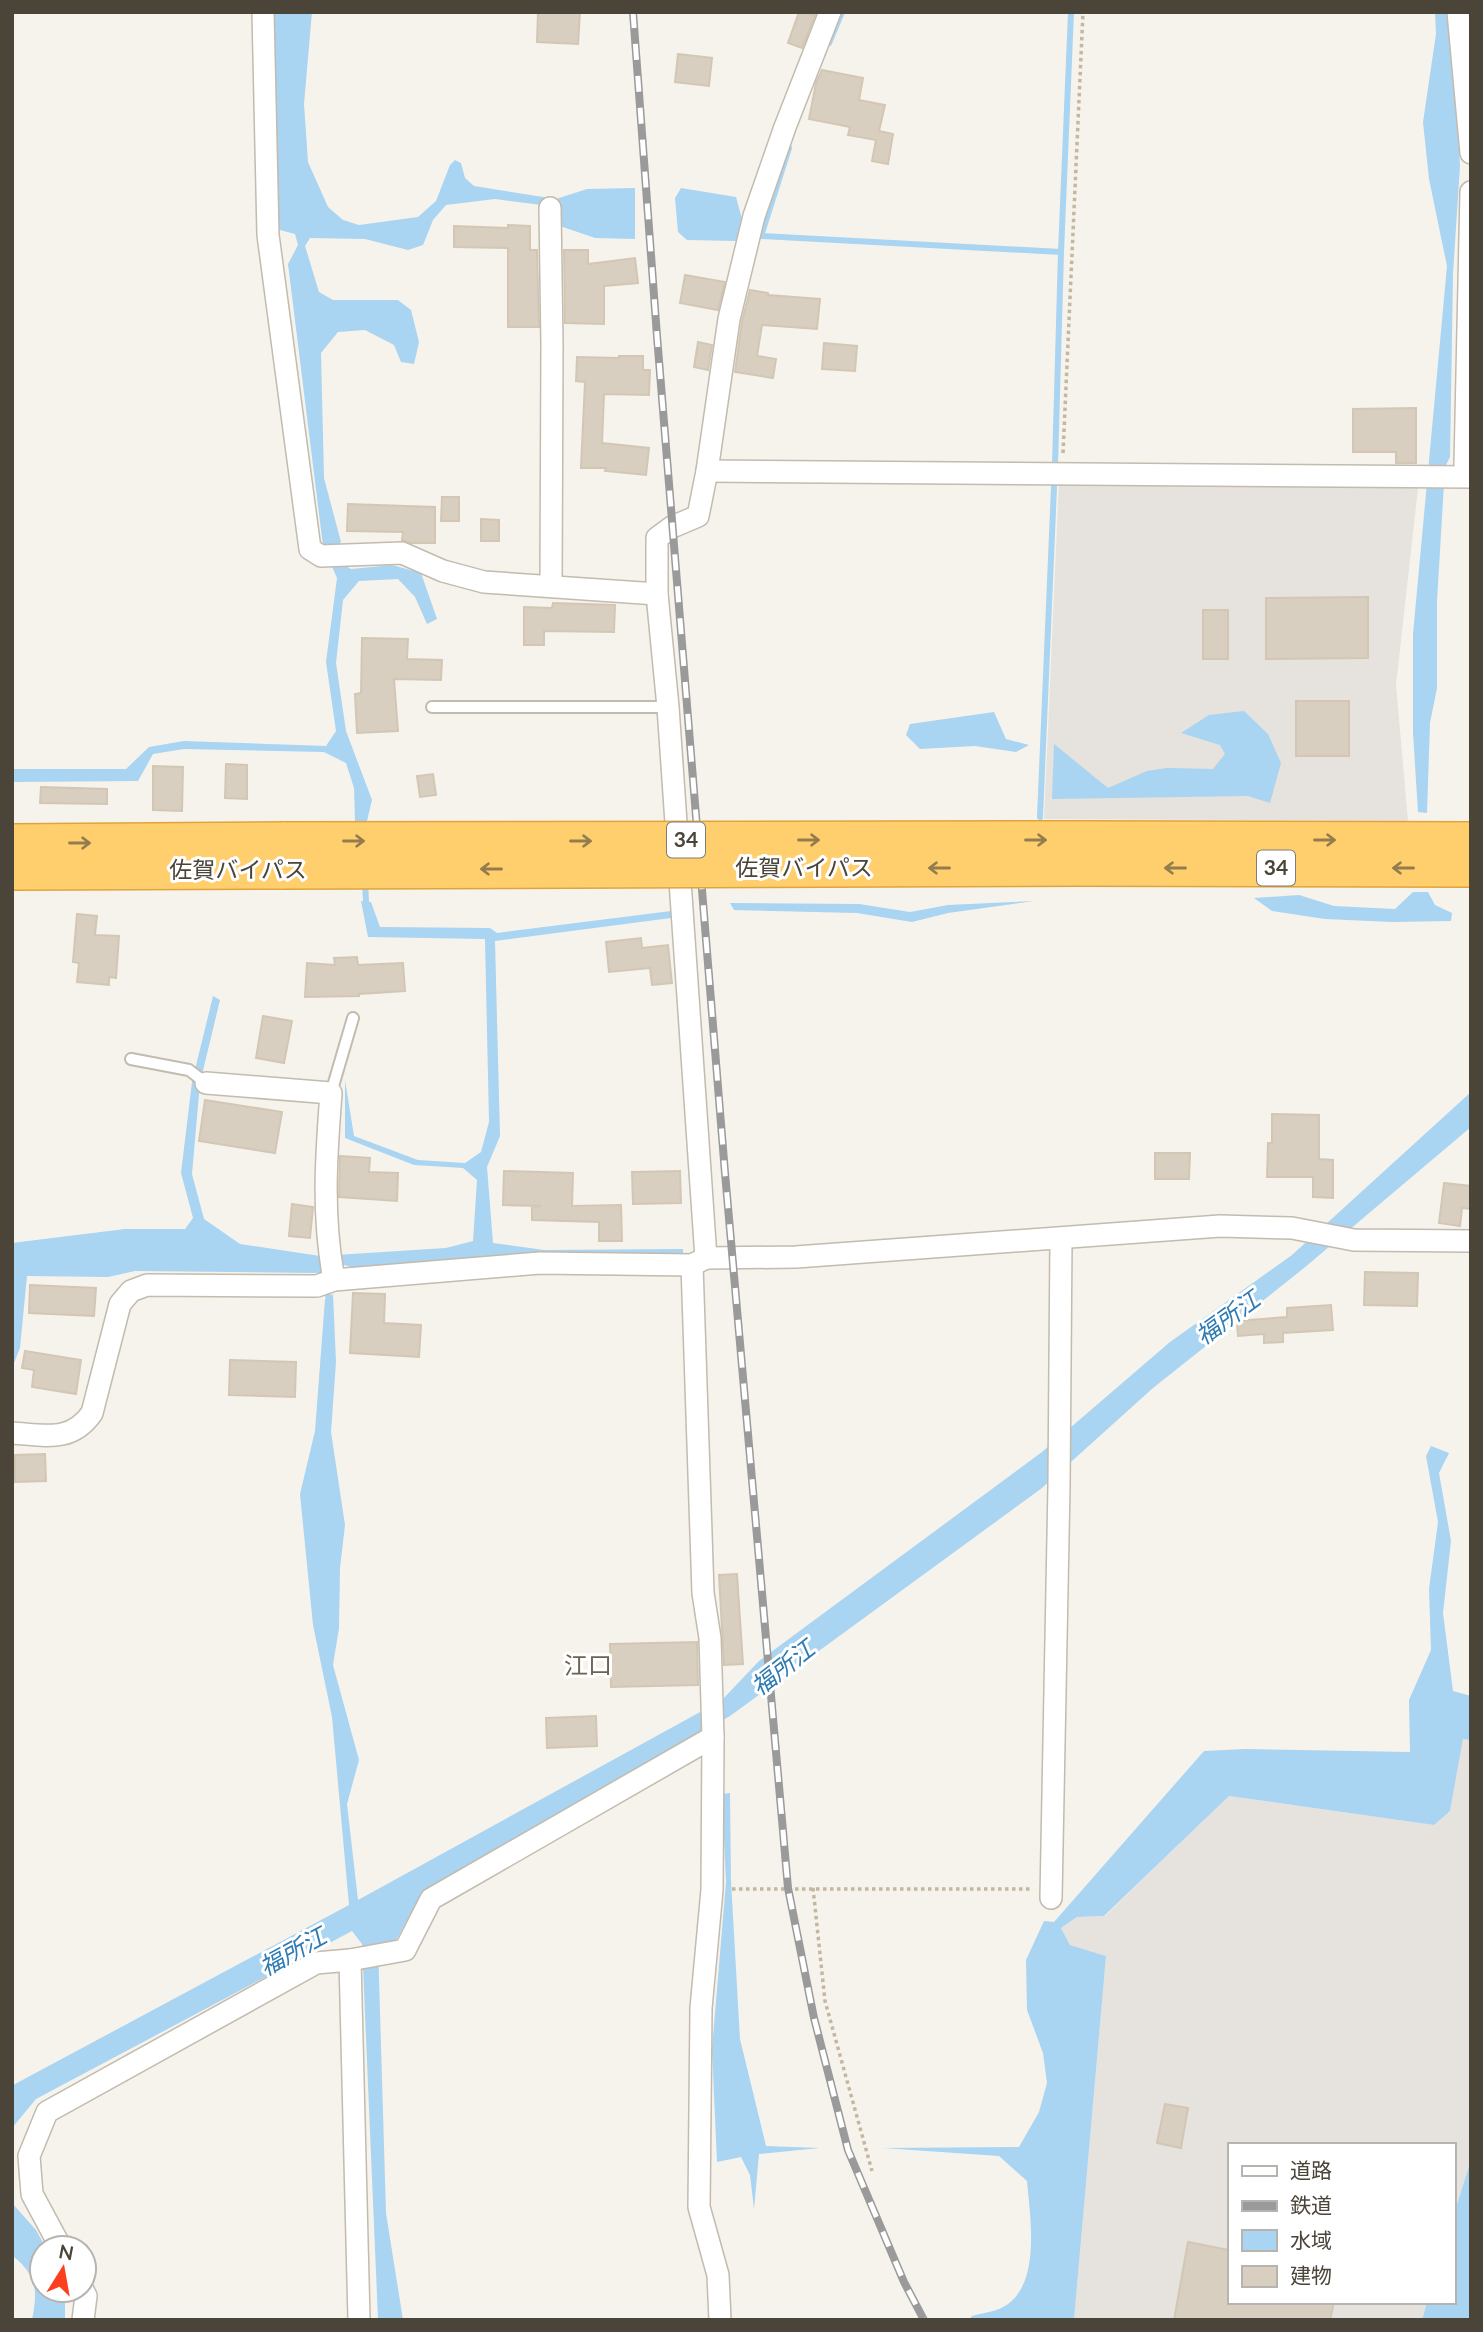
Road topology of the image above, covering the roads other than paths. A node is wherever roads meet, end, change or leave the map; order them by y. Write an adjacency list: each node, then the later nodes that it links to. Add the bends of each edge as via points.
1 (263, 12): 9 (street, via 268,235 310,549 321,556 402,553 443,572 484,582)
2 (830, 12): 7 (street, via 754,216 729,319)
3 (1458, 12): 4 (street)
4 (1471, 153)
5 (1471, 192): 8 (street)
6 (550, 208): 9 (street)
7 (706, 471): 8 (street); 10 (street, via 698,516 657,538)
8 (1464, 475)
9 (551, 586): 10 (street)
10 (657, 594): 12 (street)
11 (432, 707): 12 (lane)
12 (668, 707): 25 (street)
13 (1471, 841): 15 (highway, 佐賀バイパス / 34, one-way to 13)
14 (12, 843): 16 (highway, 佐賀バイパス / 34, one-way to 16)
15 (1083, 853): 16 (highway, 佐賀バイパス / 34, bridge); 17 (highway, 佐賀バイパス / 34, one-way to 15)
16 (284, 855): 18 (highway, 佐賀バイパス / 34)
17 (1471, 869)
18 (12, 872)
19 (353, 1018): 22 (lane)
20 (131, 1059): 21 (lane, via 189,1070)
21 (206, 1083): 22 (street)
22 (331, 1093): 26 (street, via 324,1184)
23 (1061, 1239): 24 (street, via 1220,1226 1292,1228 1354,1240); 25 (street); 29 (street)
24 (1471, 1241)
25 (699, 1261): 26 (street, via 540,1263); 28 (street, via 703,1593 710,1638)
26 (328, 1280): 27 (street, via 147,1285 131,1291 120,1304 92,1413 83,1426 58,1436)
27 (12, 1433)
28 (713, 1737): 30 (street, via 431,1899 405,1950); 33 (street, via 712,1890 701,2008 699,2207 718,2275)
29 (1051, 1898)
30 (350, 1960): 31 (street, via 316,1963 47,2112 29,2156 32,2194); 32 (street)
31 (53, 2234)
32 (359, 2320)
33 (720, 2320)

